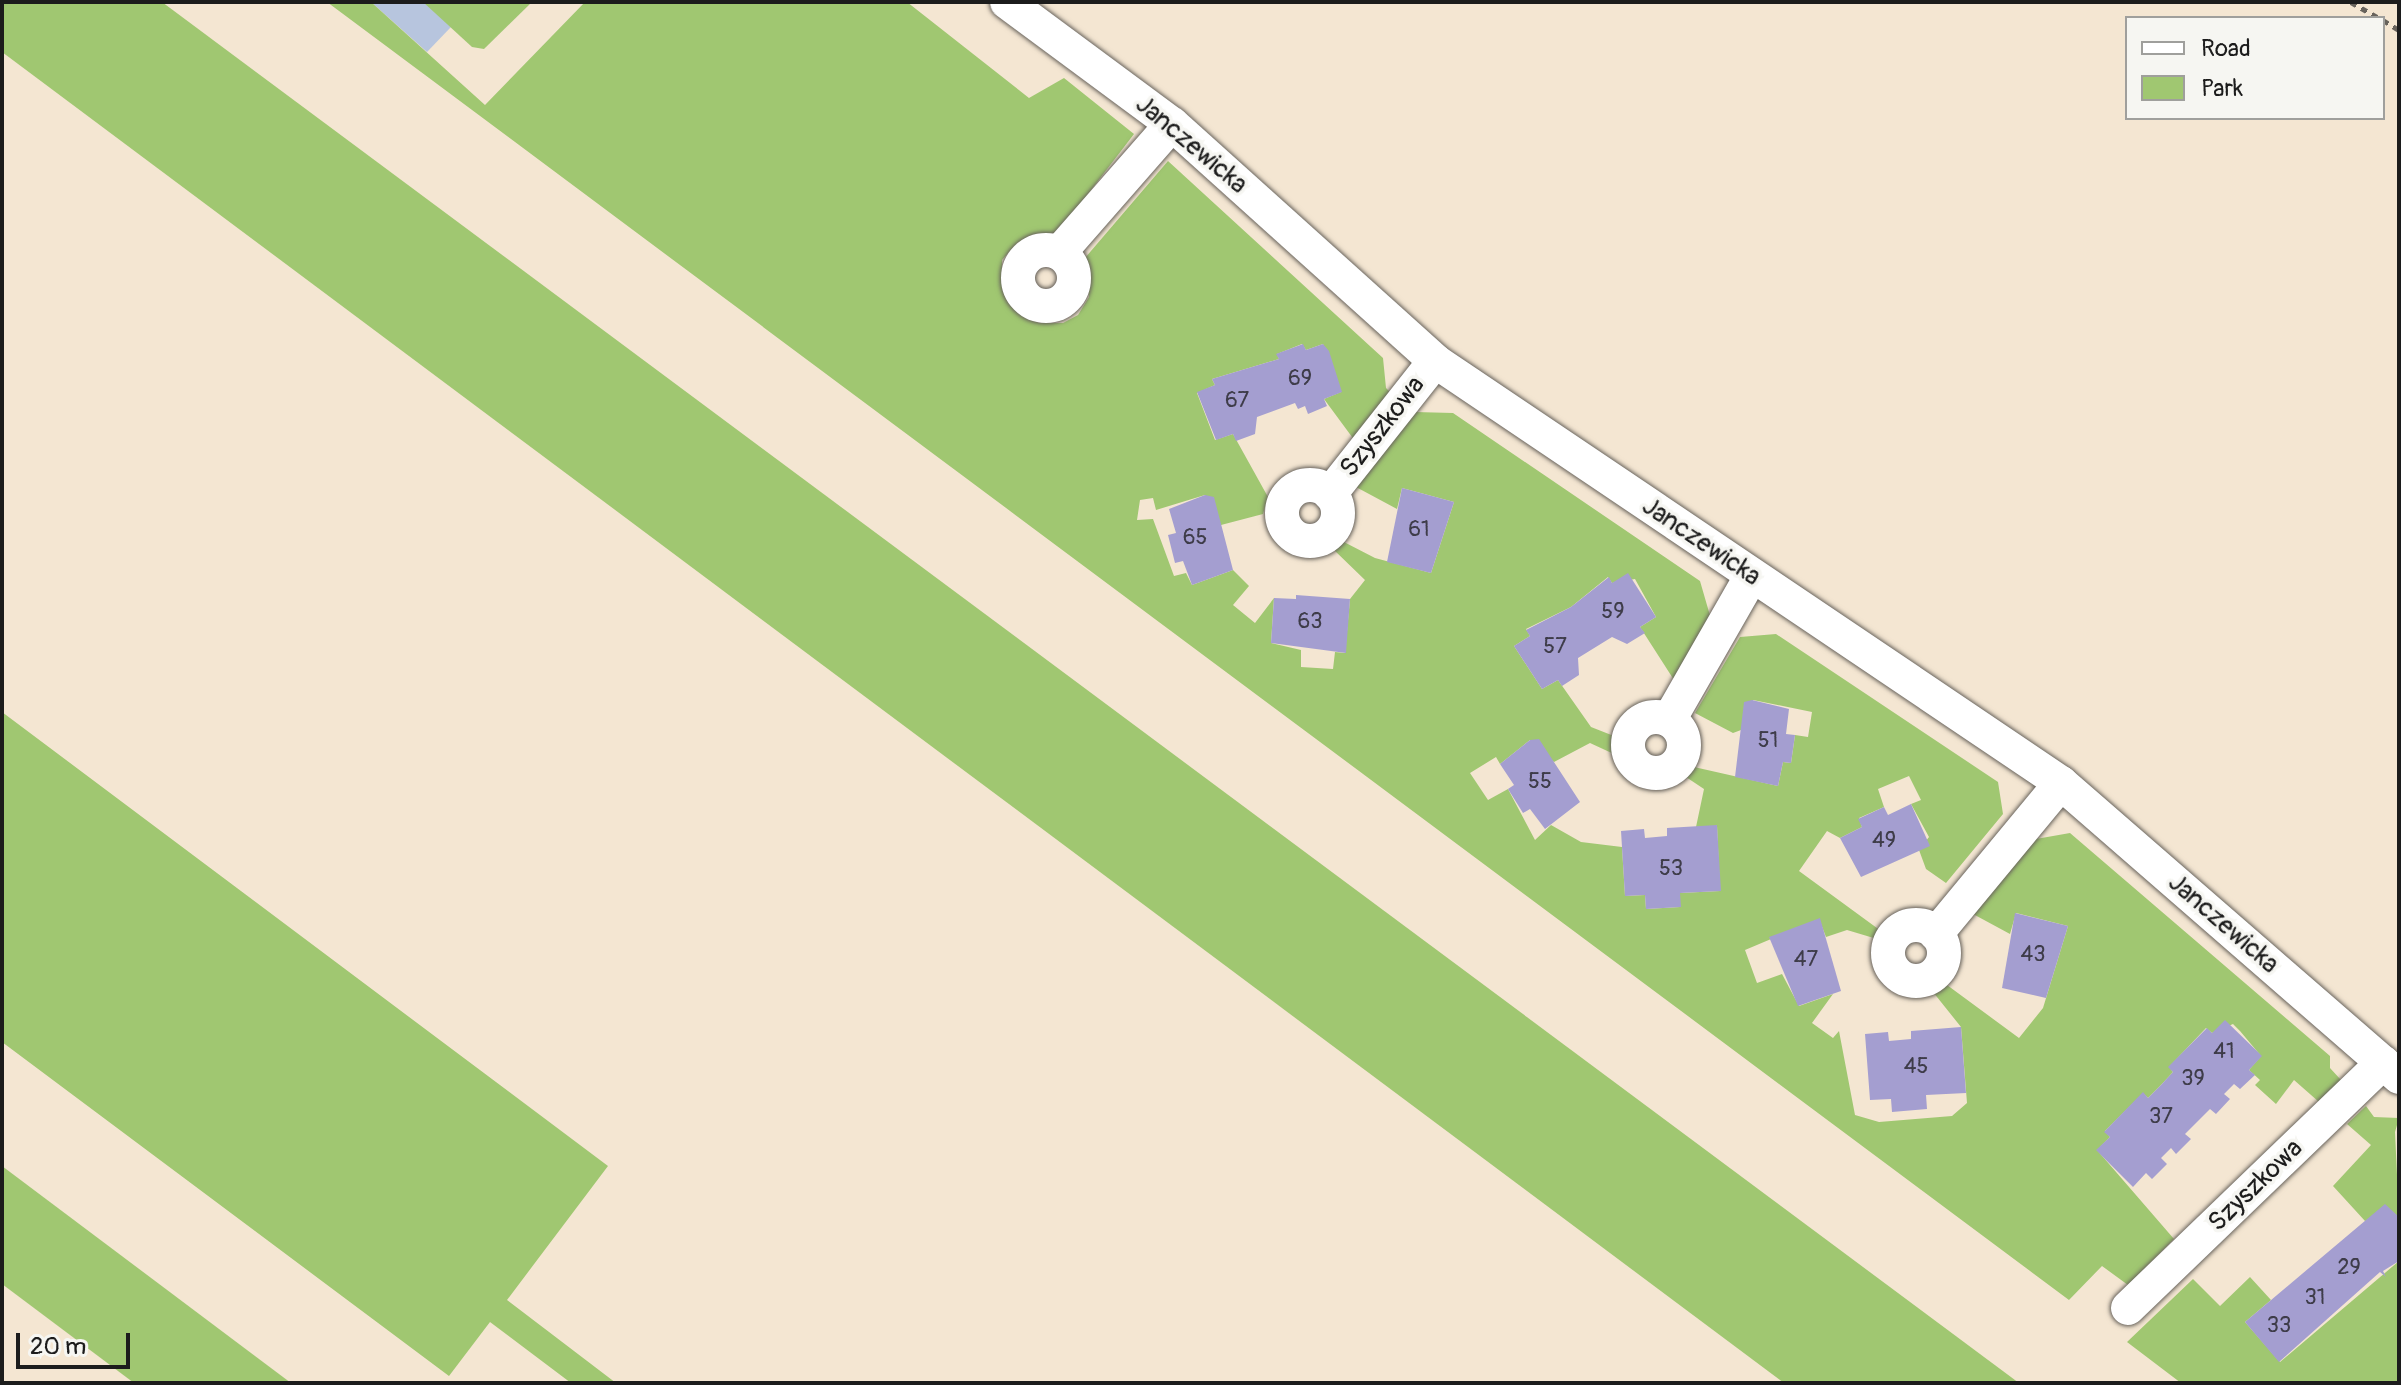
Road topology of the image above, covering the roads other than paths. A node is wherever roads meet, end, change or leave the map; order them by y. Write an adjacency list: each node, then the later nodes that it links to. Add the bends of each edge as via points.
1 (1007, 2): 2 (street, Janczewicka)
2 (1172, 124): 3 (street); 4 (street, Janczewicka)
3 (1059, 253)
4 (1435, 361): 5 (street, Szyszkowa); 6 (street, Janczewicka)
5 (1330, 494)
6 (1751, 577): 7 (street); 8 (street, Janczewicka)
7 (1669, 720)
8 (2061, 783): 9 (street); 10 (street, Janczewicka)
9 (1936, 934)
10 (2391, 1070): 11 (street, Szyszkowa)
11 (2128, 1308)

